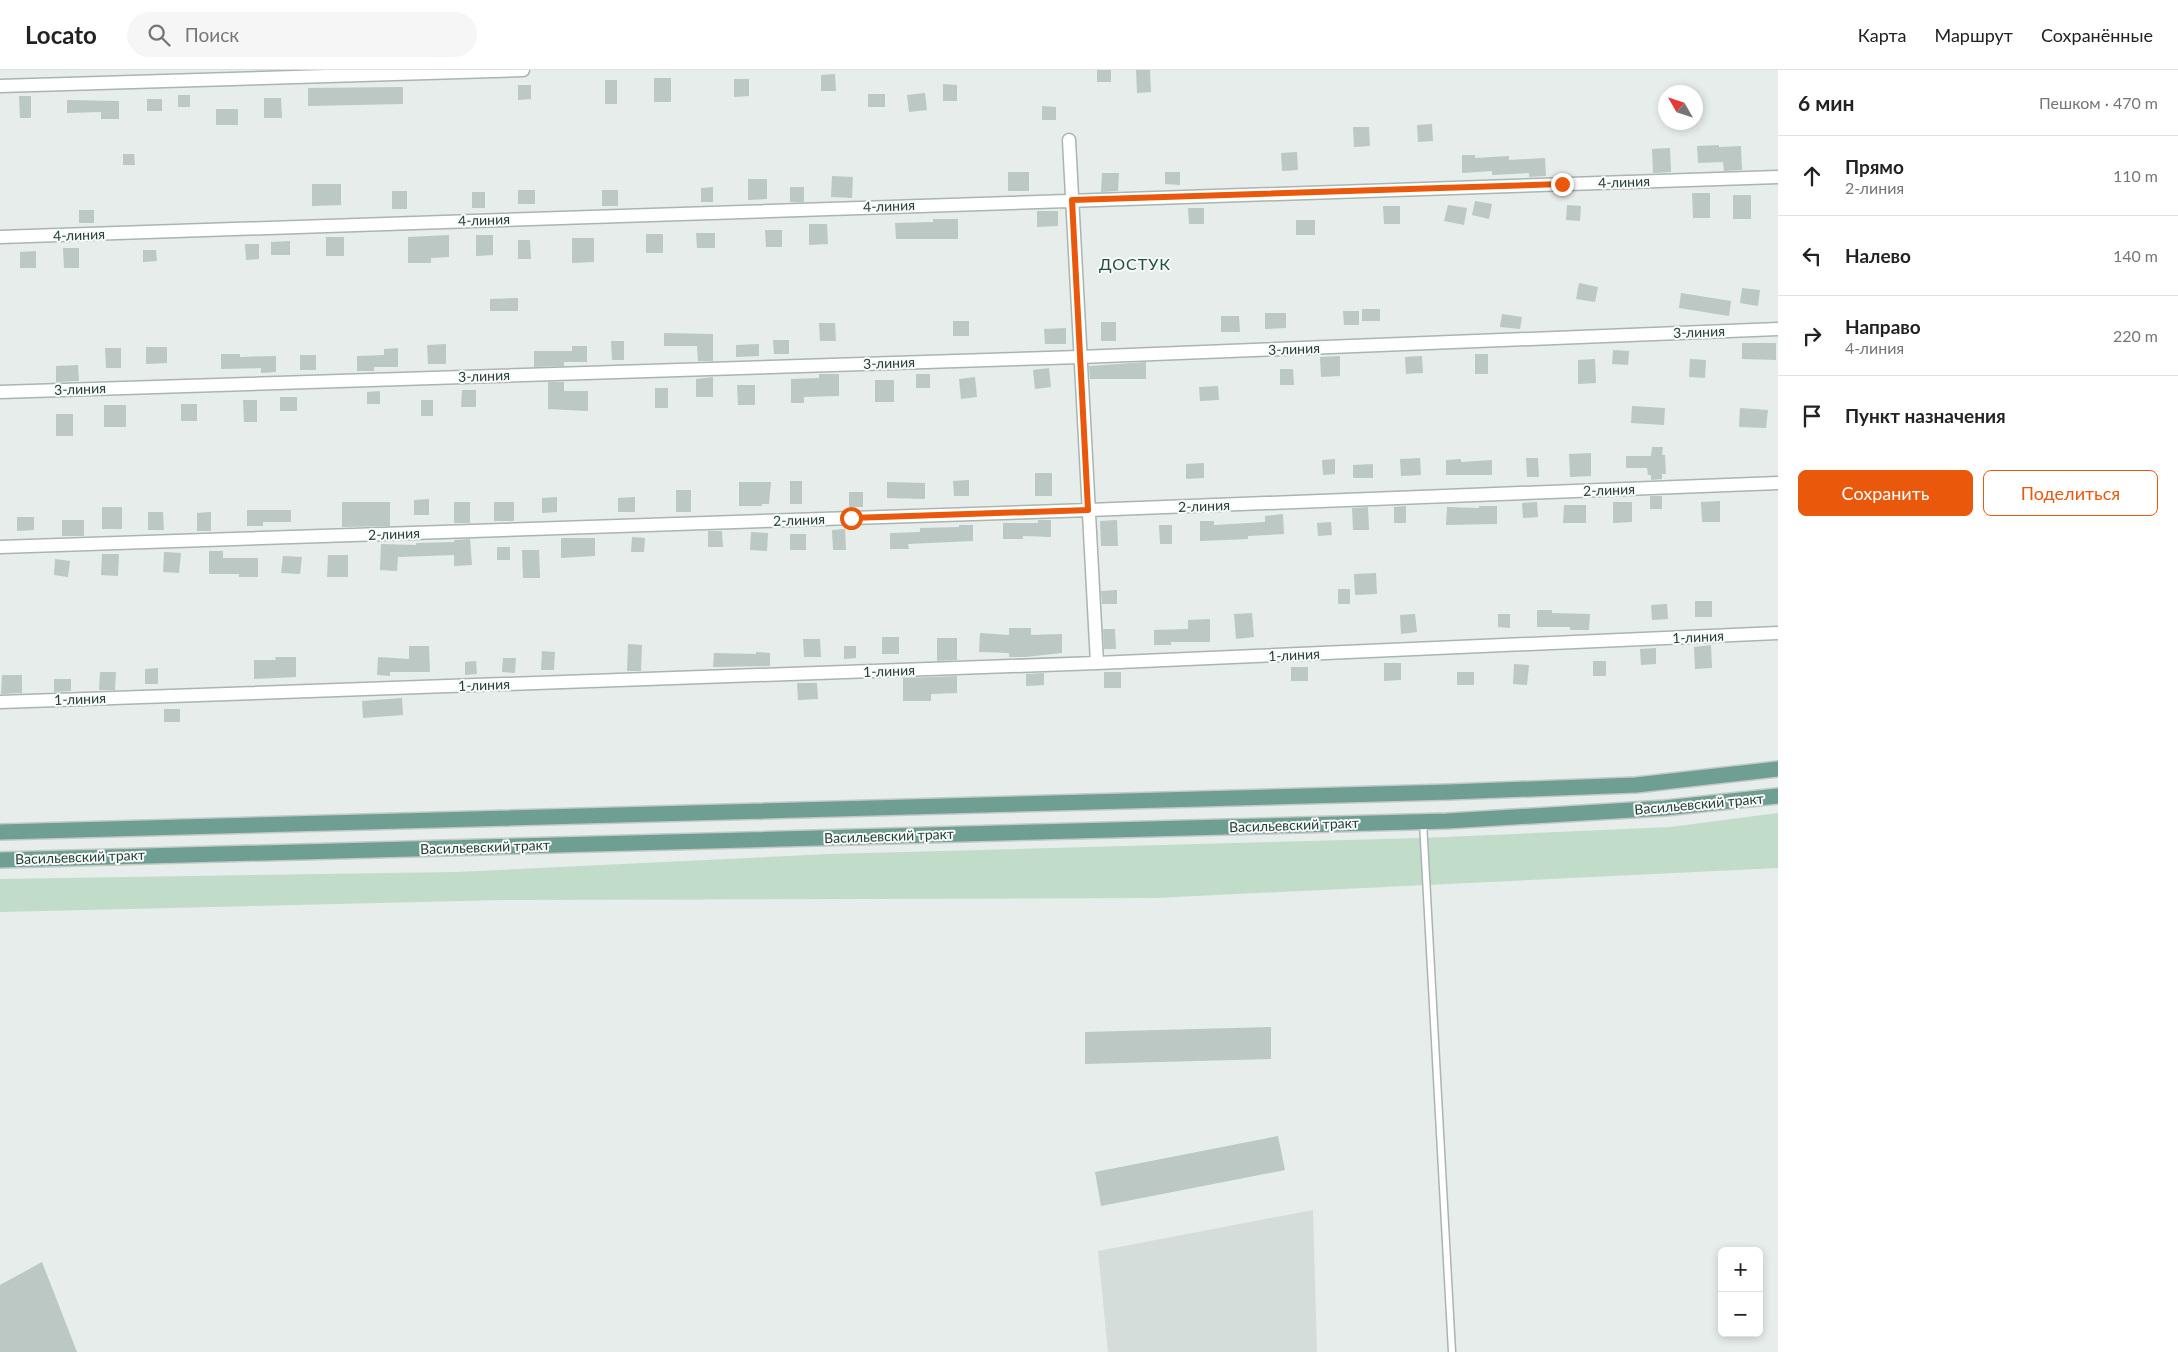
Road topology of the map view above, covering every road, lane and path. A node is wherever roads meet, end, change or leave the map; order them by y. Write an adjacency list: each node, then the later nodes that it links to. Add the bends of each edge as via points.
1 (523, 70): 2 (street)
2 (0, 86)
3 (1069, 140): 5 (street)
4 (1778, 177): 5 (street, 4-линия)
5 (1072, 200): 6 (street, 4-линия); 8 (street)
6 (0, 237)
7 (1778, 329): 8 (street, 3-линия)
8 (1080, 357): 9 (street, 3-линия); 11 (street)
9 (0, 392)
10 (1778, 484): 11 (street, 2-линия)
11 (1088, 510): 12 (street, 2-линия); 14 (street)
12 (0, 547)
13 (1778, 633): 14 (street, 1-линия)
14 (1096, 663): 15 (street, 1-линия)
15 (0, 702)
16 (1778, 769): 19 (main road, Васильевский тракт, via 1636,784 1449,792)
17 (1778, 796): 18 (main road, Васильевский тракт, via 1665,808)
18 (1423, 822): 20 (main road, Васильевский тракт); 21 (lane)
19 (0, 832)
20 (0, 860)
21 (1452, 1352)

